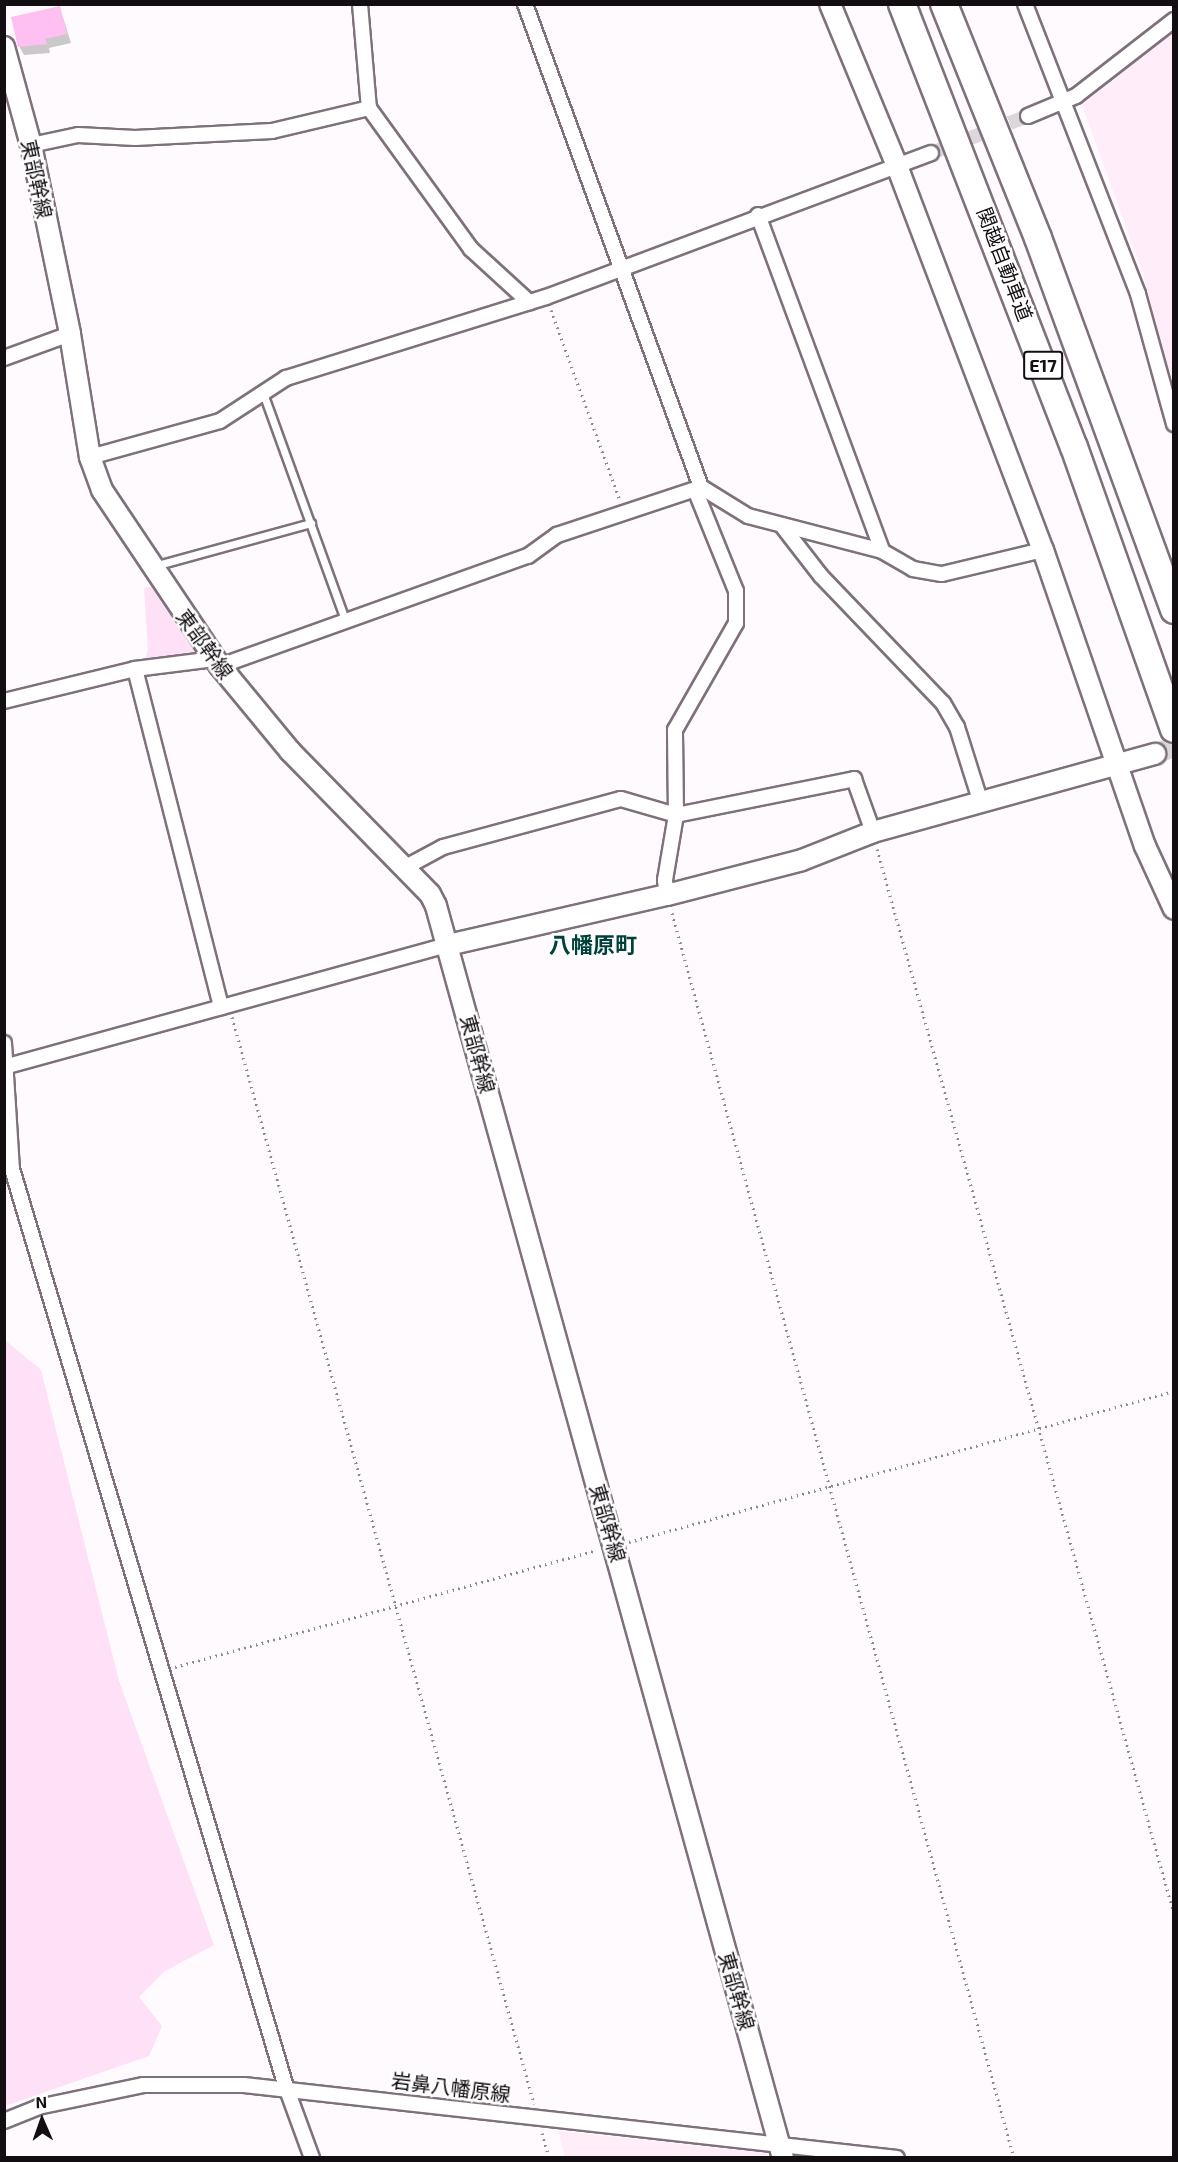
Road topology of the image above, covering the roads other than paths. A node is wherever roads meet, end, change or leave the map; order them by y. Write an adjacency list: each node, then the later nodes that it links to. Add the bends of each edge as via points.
1 (360, 4): 10 (street)
2 (525, 4): 16 (street)
3 (830, 4): 14 (street)
4 (902, 4): 34 (highway, 関越自動車道 / E17, via 1062,414)
5 (944, 4): 29 (highway, 関越自動車道 / E17, via 1038,238)
6 (1025, 4): 9 (street)
7 (1173, 20): 9 (street, via 1076,96)
8 (4, 46): 12 (street, 東部幹線)
9 (1064, 101): 11 (street); 21 (street, via 1138,294)
10 (369, 108): 12 (street, via 272,131 135,138 78,135); 17 (street, via 471,249)
11 (1028, 116)
12 (30, 145): 18 (street, 東部幹線)
13 (931, 153): 14 (street)
14 (897, 166): 15 (street); 26 (street)
15 (758, 215): 16 (street); 27 (street)
16 (622, 268): 17 (street); 23 (street)
17 (529, 302): 20 (street, via 330,362 286,378)
18 (70, 334): 19 (street); 22 (street, 東部幹線)
19 (4, 358)
20 (263, 393): 22 (street, via 220,421); 24 (lane)
21 (1173, 424)
22 (90, 457): 28 (street, 東部幹線, via 102,490)
23 (699, 489): 25 (street, via 748,516); 30 (street, via 557,535 528,556); 38 (street, via 736,591 736,623 675,730)
24 (311, 522): 28 (lane); 30 (lane)
25 (783, 527): 27 (street); 37 (street, via 821,576 943,703 957,727)
26 (1043, 550): 27 (street, via 942,574 913,569); 36 (street)
27 (882, 551)
28 (151, 567): 31 (street, 東部幹線)
29 (1173, 610)
30 (345, 619): 31 (street)
31 (217, 662): 32 (street); 40 (street, 東部幹線, via 317,781)
32 (135, 669): 33 (street); 44 (street)
33 (4, 702)
34 (1173, 729)
35 (1155, 754): 36 (street)
36 (1117, 764): 37 (street); 42 (street, via 1145,846)
37 (980, 801): 39 (street)
38 (676, 815): 39 (street, via 854,779); 40 (street, via 621,799 443,847); 41 (street, via 665,880)
39 (873, 832): 41 (street, via 802,860)
40 (404, 868): 43 (street, 東部幹線, via 430,894)
41 (667, 896): 43 (street)
42 (1173, 909)
43 (448, 945): 44 (street); 49 (street, 東部幹線)
44 (225, 1006): 46 (street)
45 (4, 1043): 46 (street)
46 (8, 1065): 47 (street, via 12,1169)
47 (286, 2087): 48 (street, 岩鼻八幡原線, via 143,2085 38,2107); 49 (street, 岩鼻八幡原線); 50 (street)
48 (4, 2121)
49 (782, 2152): 51 (street, 岩鼻八幡原線)
50 (312, 2157)
51 (897, 2157)

